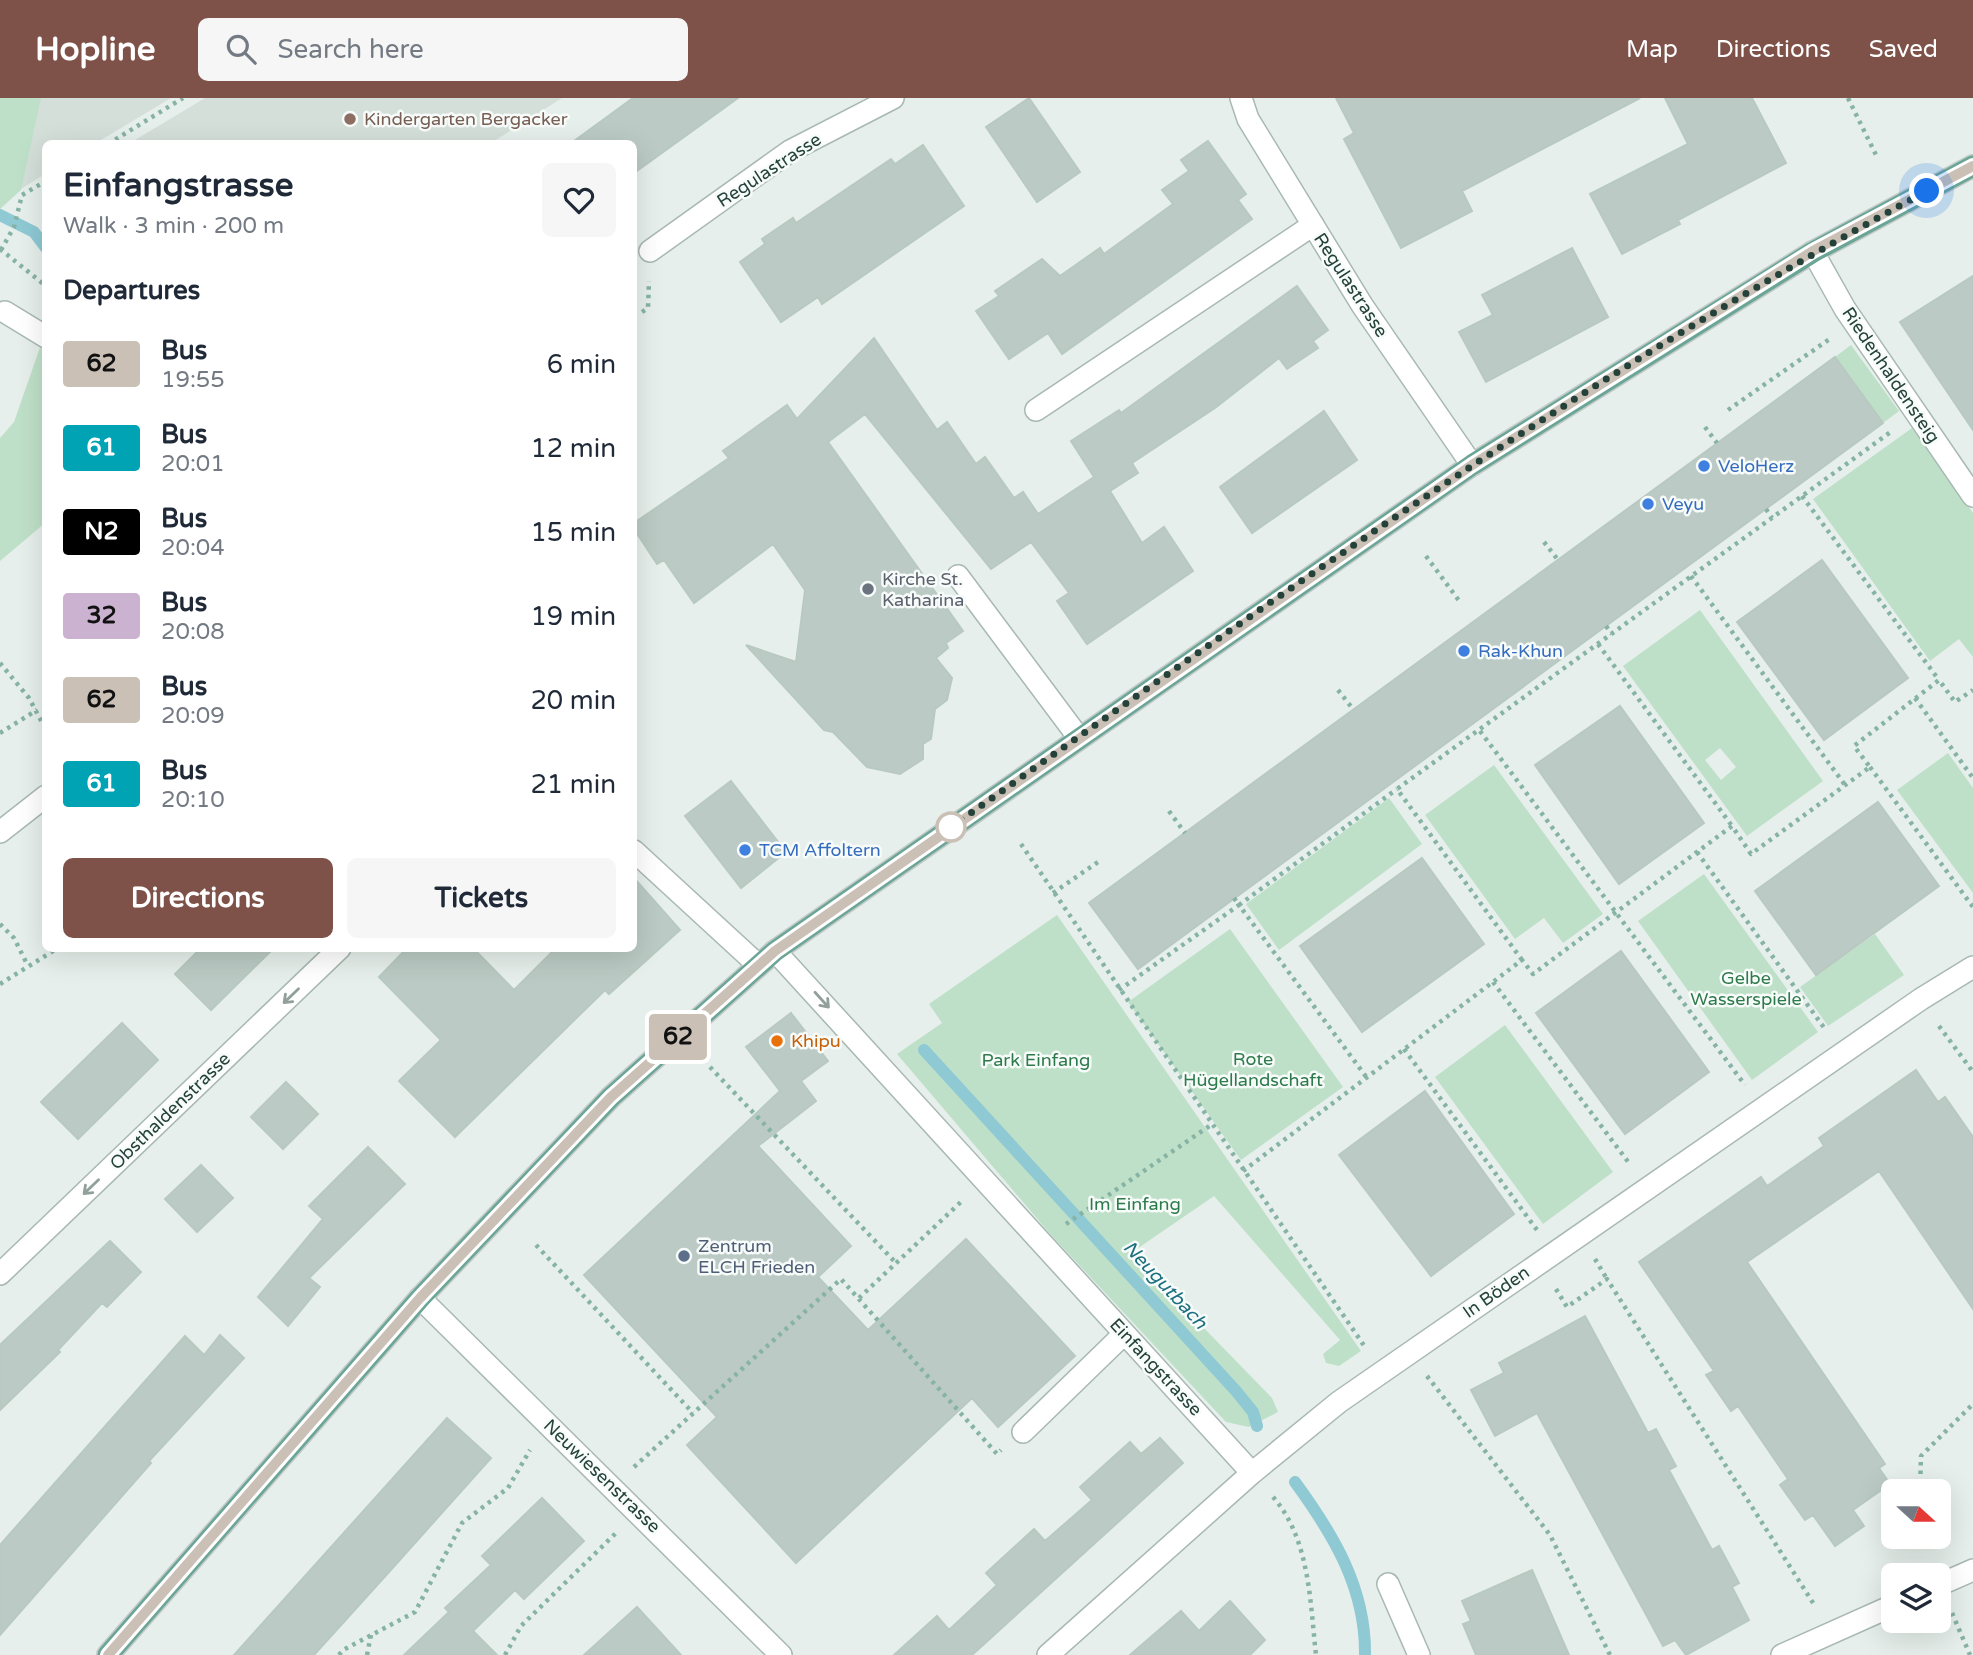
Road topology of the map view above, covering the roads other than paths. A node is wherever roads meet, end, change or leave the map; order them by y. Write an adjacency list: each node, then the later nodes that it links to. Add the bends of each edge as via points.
1 (893, 98): 5 (street, Regulastrasse, via 790,151)
2 (1241, 98): 4 (street, Regulastrasse, via 1248,119)
3 (1973, 166): 6 (main road)
4 (1313, 225): 9 (street); 10 (street, Regulastrasse)
5 (650, 251)
6 (1813, 251): 10 (main road); 11 (street, Riedenhaldensteig, via 1854,322)
7 (5, 312): 8 (street)
8 (42, 335)
9 (1036, 410)
10 (1472, 465): 13 (main road)
11 (1973, 496)
12 (958, 576): 13 (street)
13 (1079, 737): 17 (main road)
14 (42, 799): 15 (street)
15 (0, 832)
16 (637, 854): 19 (street)
17 (775, 951): 19 (main road); 23 (street, Einfangstrasse, one-way to 23)
18 (336, 952): 21 (street, Obsthaldenstrasse, one-way to 21)
19 (758, 965): 22 (main road, via 611,1097)
20 (1973, 967): 25 (street, In Böden, via 1407,1353)
21 (0, 1274)
22 (420, 1298): 30 (main road); 31 (street, Neuwiesenstrasse)
23 (1124, 1334): 24 (street); 25 (street, Einfangstrasse)
24 (1023, 1432)
25 (1252, 1472): 32 (street, In Böden)
26 (1973, 1570): 27 (street)
27 (1951, 1580)
28 (1388, 1584): 33 (street)
29 (1881, 1611): 34 (street)
30 (108, 1655)
31 (781, 1655)
32 (1048, 1655)
33 (1419, 1655)
34 (1782, 1655)

